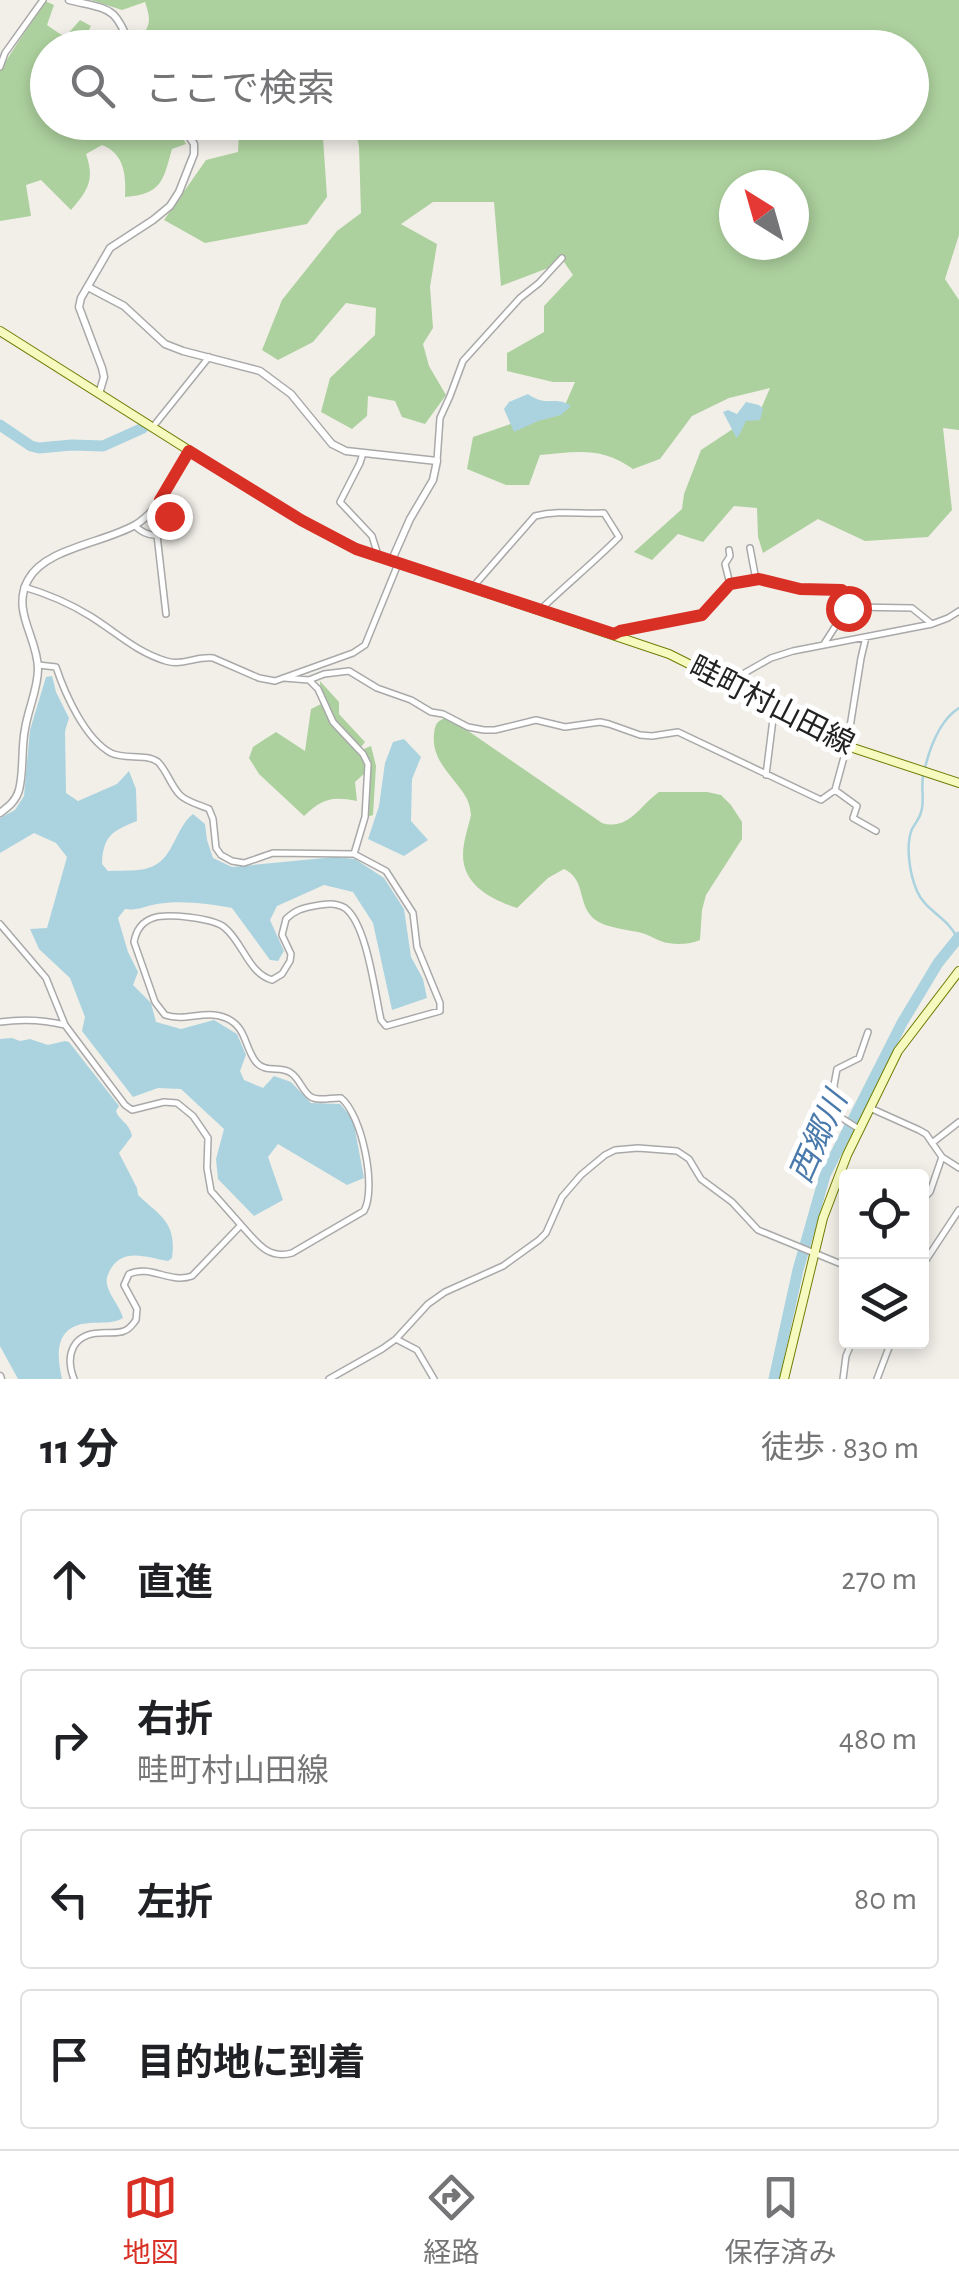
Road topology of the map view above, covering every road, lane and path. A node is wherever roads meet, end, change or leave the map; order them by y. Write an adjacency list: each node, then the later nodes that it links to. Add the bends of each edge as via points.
1 (43, 0): 4 (street)
2 (74, 1): 3 (street, via 110,10)
3 (124, 30)
4 (0, 68)
5 (191, 140): 7 (street, via 194,154 170,206 110,248)
6 (562, 258): 14 (street, via 463,360 440,418)
7 (88, 287): 9 (street, via 124,306 166,344); 10 (street, via 79,306 102,368)
8 (0, 331): 10 (main road, 畦町村山田線)
9 (209, 358): 11 (street); 13 (street, via 260,371 290,394 332,444)
10 (99, 394): 11 (main road, 畦町村山田線)
11 (152, 428): 12 (main road, 畦町村山田線)
12 (189, 451): 15 (street); 20 (main road, 畦町村山田線)
13 (362, 453): 14 (street); 20 (street, via 340,502 372,536)
14 (437, 461): 21 (street)
15 (160, 500): 16 (street); 17 (street, via 169,516)
16 (135, 525): 17 (street); 24 (street, via 48,560)
17 (157, 534): 29 (street)
18 (750, 548): 22 (street)
19 (729, 550): 23 (street)
20 (378, 558): 21 (main road, 畦町村山田線)
21 (395, 563): 25 (main road, 畦町村山田線); 35 (street, via 364,645)
22 (756, 580): 23 (street); 26 (street, via 842,590)
23 (730, 584): 31 (street, via 702,615)
24 (24, 587): 34 (street, via 22,608); 35 (street, via 56,597 167,662 206,657 266,681)
25 (472, 588): 27 (main road, 畦町村山田線); 27 (street, via 536,516 604,513 619,538)
26 (849, 605): 30 (street, via 912,608); 33 (street)
27 (540, 611): 31 (main road, 畦町村山田線)
28 (959, 611): 30 (street)
29 (166, 614)
30 (932, 624): 32 (street)
31 (614, 634): 37 (main road, 畦町村山田線)
32 (866, 637): 33 (street); 39 (street)
33 (823, 646): 37 (street, via 771,658)
34 (38, 665): 43 (street, via 18,794); 45 (street, via 56,667 77,713 112,753 158,762 180,796 209,809 221,855 244,863 273,853)
35 (284, 678): 36 (street)
36 (309, 680): 40 (street, via 348,672 484,730 536,720 565,726 600,722 640,735 678,732); 45 (street, via 368,764 365,817)
37 (728, 683): 38 (main road, 畦町村山田線)
38 (774, 711): 39 (main road, 畦町村山田線); 40 (street)
39 (847, 746): 41 (main road, 畦町村山田線); 42 (street)
40 (766, 774): 42 (street, via 820,800)
41 (959, 782)
42 (835, 790): 44 (street, via 857,806 853,818)
43 (0, 814)
44 (876, 831)
45 (354, 854): 59 (street, via 386,871 413,913 417,947 440,1011 386,1026 366,949 342,906 300,909 286,918 282,936 290,961 272,980 214,922 154,917 135,934 154,1002 165,1015 230,1019 264,1069 287,1070 308,1095 342,1098 354,1112 370,1180 364,1211 282,1256 270,1254)
46 (0, 924): 49 (street, via 46,978)
47 (959, 972): 51 (main road, via 906,1039)
48 (0, 1022): 49 (street)
49 (65, 1025): 59 (street, via 132,1110 176,1103 193,1116 208,1138 211,1190)
50 (868, 1032): 53 (street, via 859,1058 834,1076 837,1115)
51 (870, 1108): 53 (main road); 54 (street)
52 (959, 1122): 54 (street)
53 (859, 1129): 60 (main road)
54 (932, 1143): 55 (street)
55 (942, 1157): 56 (street); 57 (street)
56 (959, 1168)
57 (929, 1193)
58 (959, 1210): 61 (street)
59 (241, 1224): 66 (street, via 192,1276 129,1274 124,1285 136,1320 123,1332 88,1334 74,1345)
60 (810, 1251): 62 (street); 63 (street, via 758,1230 700,1180 683,1154 615,1150 580,1175 539,1240 503,1266 445,1292); 69 (main road)
61 (927, 1259)
62 (839, 1263)
63 (396, 1339): 67 (street); 68 (street, via 417,1350)
64 (849, 1349): 70 (street)
65 (888, 1349): 71 (street)
66 (74, 1379)
67 (329, 1379)
68 (434, 1379)
69 (784, 1379)
70 (843, 1379)
71 (877, 1379)

